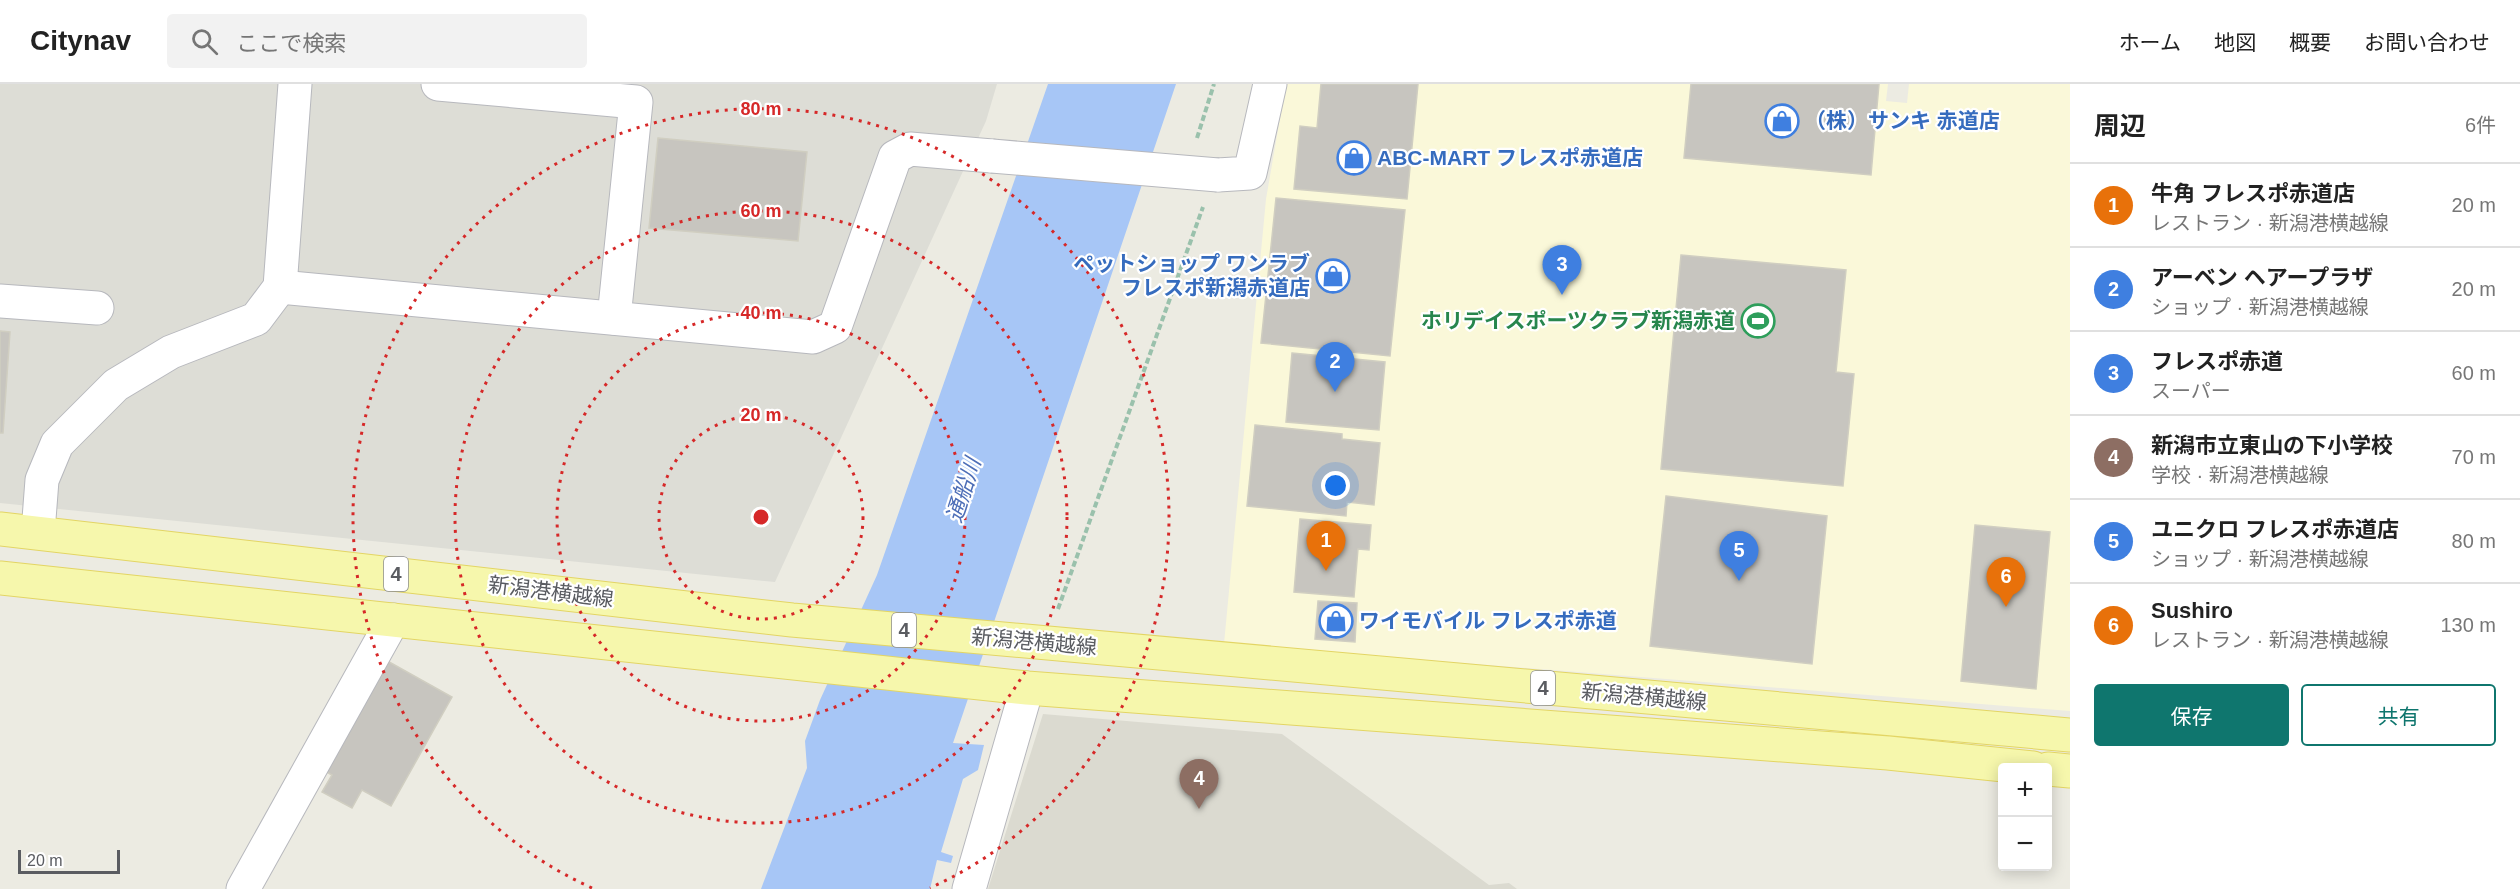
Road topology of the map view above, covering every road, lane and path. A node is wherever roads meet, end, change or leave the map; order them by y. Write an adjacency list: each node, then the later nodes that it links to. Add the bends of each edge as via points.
1 (295, 84): 7 (street)
2 (438, 84): 10 (street, via 636,102)
3 (1214, 84): 5 (path)
4 (1270, 84): 10 (street, bridge, via 1250,173 1218,175 910,149 896,157 835,327 813,337)
5 (1196, 140)
6 (1204, 204): 14 (path)
7 (280, 287): 10 (street); 12 (street, via 256,319 171,352 116,385 57,444 42,480)
8 (0, 301): 9 (street)
9 (97, 308)
10 (614, 318)
11 (0, 529): 12 (main road, 新潟港横越線 / 4)
12 (38, 532): 17 (main road, 新潟港横越線 / 4, via 792,620)
13 (0, 578): 15 (main road, 新潟港横越線 / 4)
14 (1057, 613)
15 (393, 620): 16 (main road, 新潟港横越線 / 4); 21 (street)
16 (1017, 687): 18 (main road, 新潟港横越線 / 4); 22 (street)
17 (2070, 735)
18 (1998, 764)
19 (2052, 769): 20 (main road)
20 (2070, 771)
21 (243, 889)
22 (969, 889)

